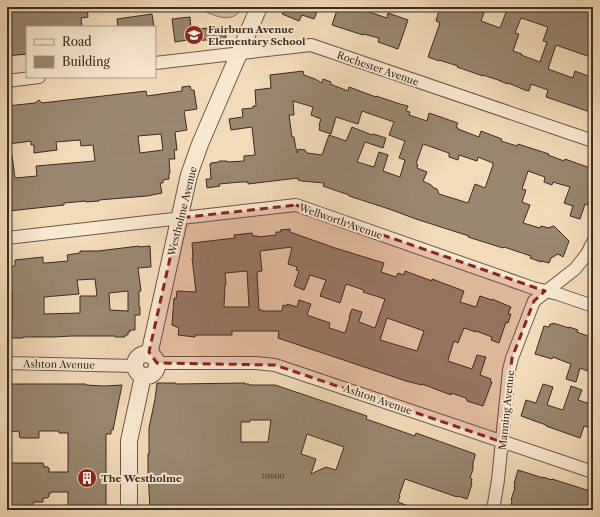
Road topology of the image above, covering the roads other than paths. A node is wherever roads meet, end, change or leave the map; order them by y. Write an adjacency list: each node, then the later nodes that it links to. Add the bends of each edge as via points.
1 (259, 7): 2 (street, Westholme Avenue)
2 (239, 52): 3 (street, Rochester Avenue); 6 (street, Rochester Avenue, via 311,44); 7 (street, Westholme Avenue, via 200,144 189,175)
3 (156, 63)
4 (31, 78): 5 (street)
5 (7, 81)
6 (593, 142)
7 (179, 218): 8 (street, Wellworth Avenue); 10 (street, Wellworth Avenue, via 296,205); 12 (street, Westholme Avenue)
8 (7, 238)
9 (593, 242): 10 (street, Manning Avenue, via 575,269)
10 (545, 291): 11 (street, Wellworth Avenue); 15 (street, Manning Avenue, via 534,301 512,358)
11 (593, 306)
12 (153, 359): 14 (street, via 145,354 139,356 136,359); 15 (street, Ashton Avenue, via 256,362 275,365)
13 (7, 363): 14 (street, Ashton Avenue)
14 (139, 371): 17 (street, via 130,441)
15 (502, 442): 16 (street, Ashton Avenue); 18 (street, Manning Avenue, via 497,488)
16 (593, 472)
17 (129, 510)
18 (491, 510)

